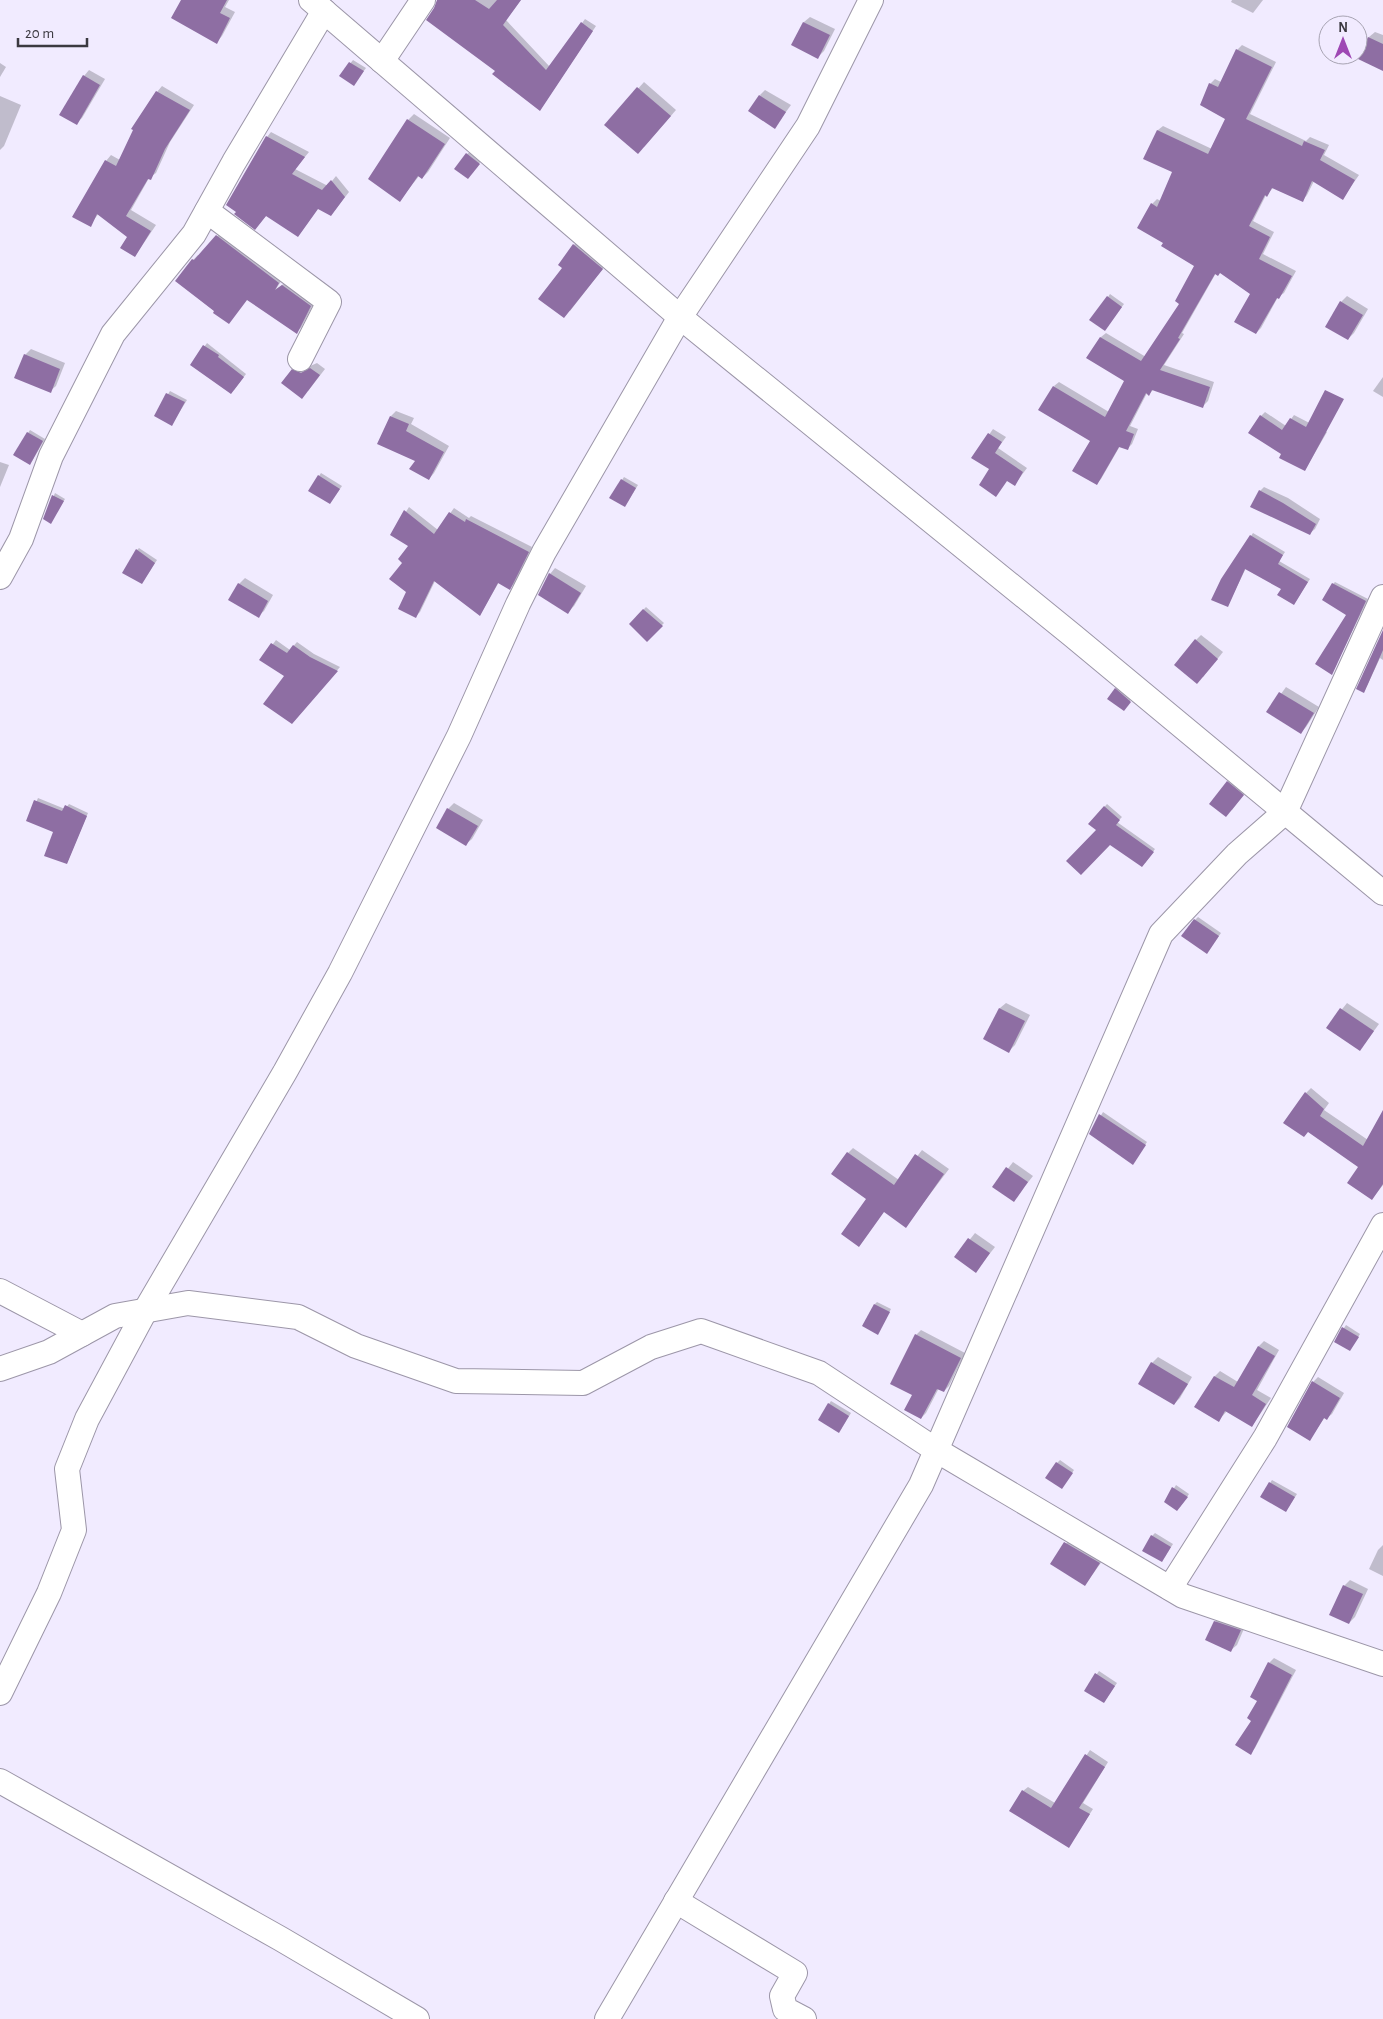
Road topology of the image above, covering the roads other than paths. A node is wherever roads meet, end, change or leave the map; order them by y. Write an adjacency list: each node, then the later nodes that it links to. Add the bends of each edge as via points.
1 (423, 0): 4 (street)
2 (871, 0): 6 (street, via 808,126)
3 (318, 5): 4 (street); 5 (street)
4 (382, 61): 6 (street)
5 (207, 211): 7 (street, via 329,302); 8 (street, via 194,234 113,334 51,456 20,539)
6 (680, 316): 10 (street, via 1065,628); 14 (street, via 544,552 459,736 340,973)
7 (300, 359)
8 (0, 577)
9 (1383, 597): 10 (street)
10 (1285, 812): 11 (street); 17 (street, via 1238,854 1161,934)
11 (1383, 893)
12 (1383, 1225): 18 (street, via 1265,1438)
13 (0, 1291): 15 (street)
14 (145, 1310): 15 (street, via 115,1316); 17 (street, via 188,1303 298,1317 356,1346 456,1381 583,1383 650,1347 701,1331 819,1372); 20 (street, via 87,1419 67,1469 74,1530 49,1593)
15 (82, 1334): 16 (street, via 49,1352)
16 (0, 1369)
17 (936, 1450): 18 (street); 22 (street, via 920,1485)
18 (1170, 1588): 19 (street, via 1183,1596)
19 (1383, 1664)
20 (0, 1693)
21 (0, 1781): 23 (street, via 281,1938)
22 (676, 1901): 24 (street); 25 (street, via 795,1973 782,1996 785,2009)
23 (418, 2019)
24 (607, 2019)
25 (804, 2019)

